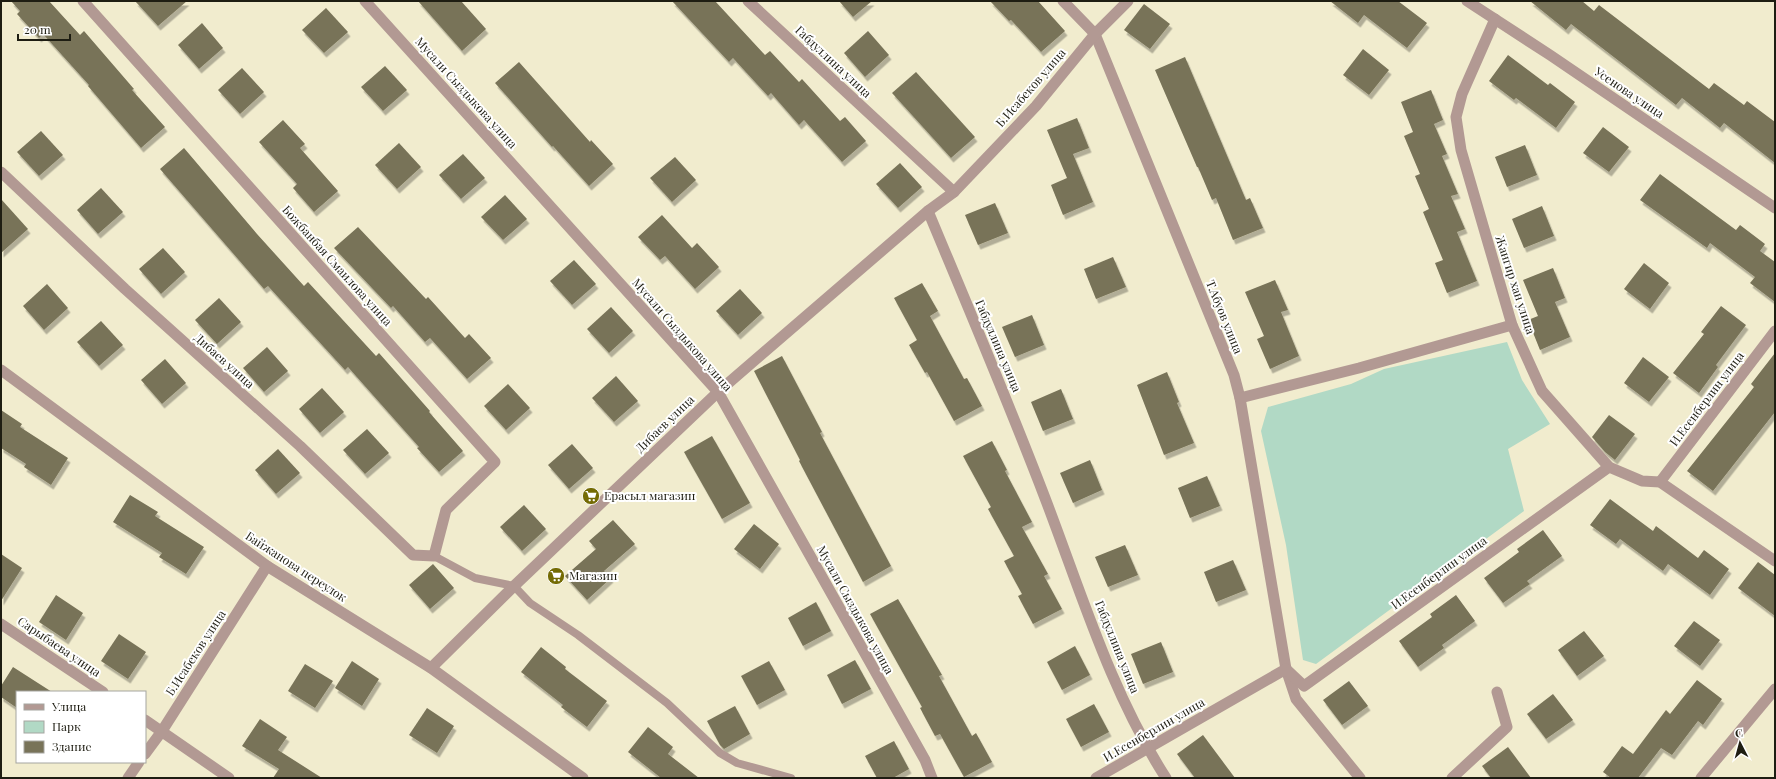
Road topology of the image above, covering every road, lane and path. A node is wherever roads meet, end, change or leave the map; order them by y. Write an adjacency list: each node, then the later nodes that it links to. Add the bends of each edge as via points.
1 (83, 1): 20 (street, Божбанбая Смаилова улица, via 495,462 446,510)
2 (365, 1): 16 (street, Мусали Сыздыкова улица)
3 (748, 1): 10 (street, Габдуллина улица)
4 (1063, 1): 8 (street, Т.Абуов улица)
5 (1128, 1): 8 (street, Б.Исабеков улица)
6 (1467, 1): 7 (street, Усенова улица)
7 (1495, 19): 11 (street, Усенова улица); 13 (street, Жангир хан улица, via 1462,94 1456,117 1461,150)
8 (1095, 34): 10 (street, Б.Исабеков улица, via 1036,106); 17 (street, Т.Абуов улица, via 1231,368)
9 (1, 172): 20 (street, Дибаев улица, via 125,289 300,446 413,555)
10 (954, 192): 12 (street)
11 (1775, 208)
12 (928, 211): 16 (street, Дибаев улица); 32 (street, Габдуллина улица, via 1018,427 1107,662)
13 (1512, 325): 17 (street); 18 (street, Жангир хан улица, via 1542,391)
14 (1775, 331): 19 (street, И.Есенберлин улица)
15 (1, 370): 22 (street, Байжанова переулок)
16 (718, 392): 23 (street, Дибаев улица); 39 (street, Мусали Сыздыкова улица, via 925,760)
17 (1240, 398): 26 (street, Т.Абуов улица)
18 (1609, 467): 19 (street, Жангир хан улица, via 1642,481); 26 (street, И.Есенберлин улица, via 1304,686)
19 (1660, 482): 21 (street, Жангир хан улица)
20 (434, 556): 23 (lane, via 475,578)
21 (1775, 561)
22 (267, 566): 25 (street, Байжанова переулок); 31 (street, Б.Исабеков улица)
23 (514, 586): 25 (street, Дибаев улица); 38 (lane, via 530,603 578,635 661,699 720,753 737,763)
24 (1, 624): 28 (street, Сарыбаева улица)
25 (431, 668): 37 (street, Байжанова переулок)
26 (1286, 669): 32 (street, И.Есенберлин улица); 42 (street, via 1296,699)
27 (1775, 689): 44 (street)
28 (102, 691)
29 (1497, 692): 43 (street, via 1507,726)
30 (146, 721): 31 (street)
31 (162, 731): 33 (street, Б.Исабеков улица); 36 (street)
32 (1148, 749): 40 (street, И.Есенберлин улица); 41 (street, Габдуллина улица)
33 (146, 753)
34 (138, 763): 35 (street)
35 (128, 778)
36 (229, 778)
37 (583, 778)
38 (790, 778)
39 (932, 778)
40 (1096, 778)
41 (1166, 778)
42 (1360, 778)
43 (1452, 778)
44 (1702, 778)

